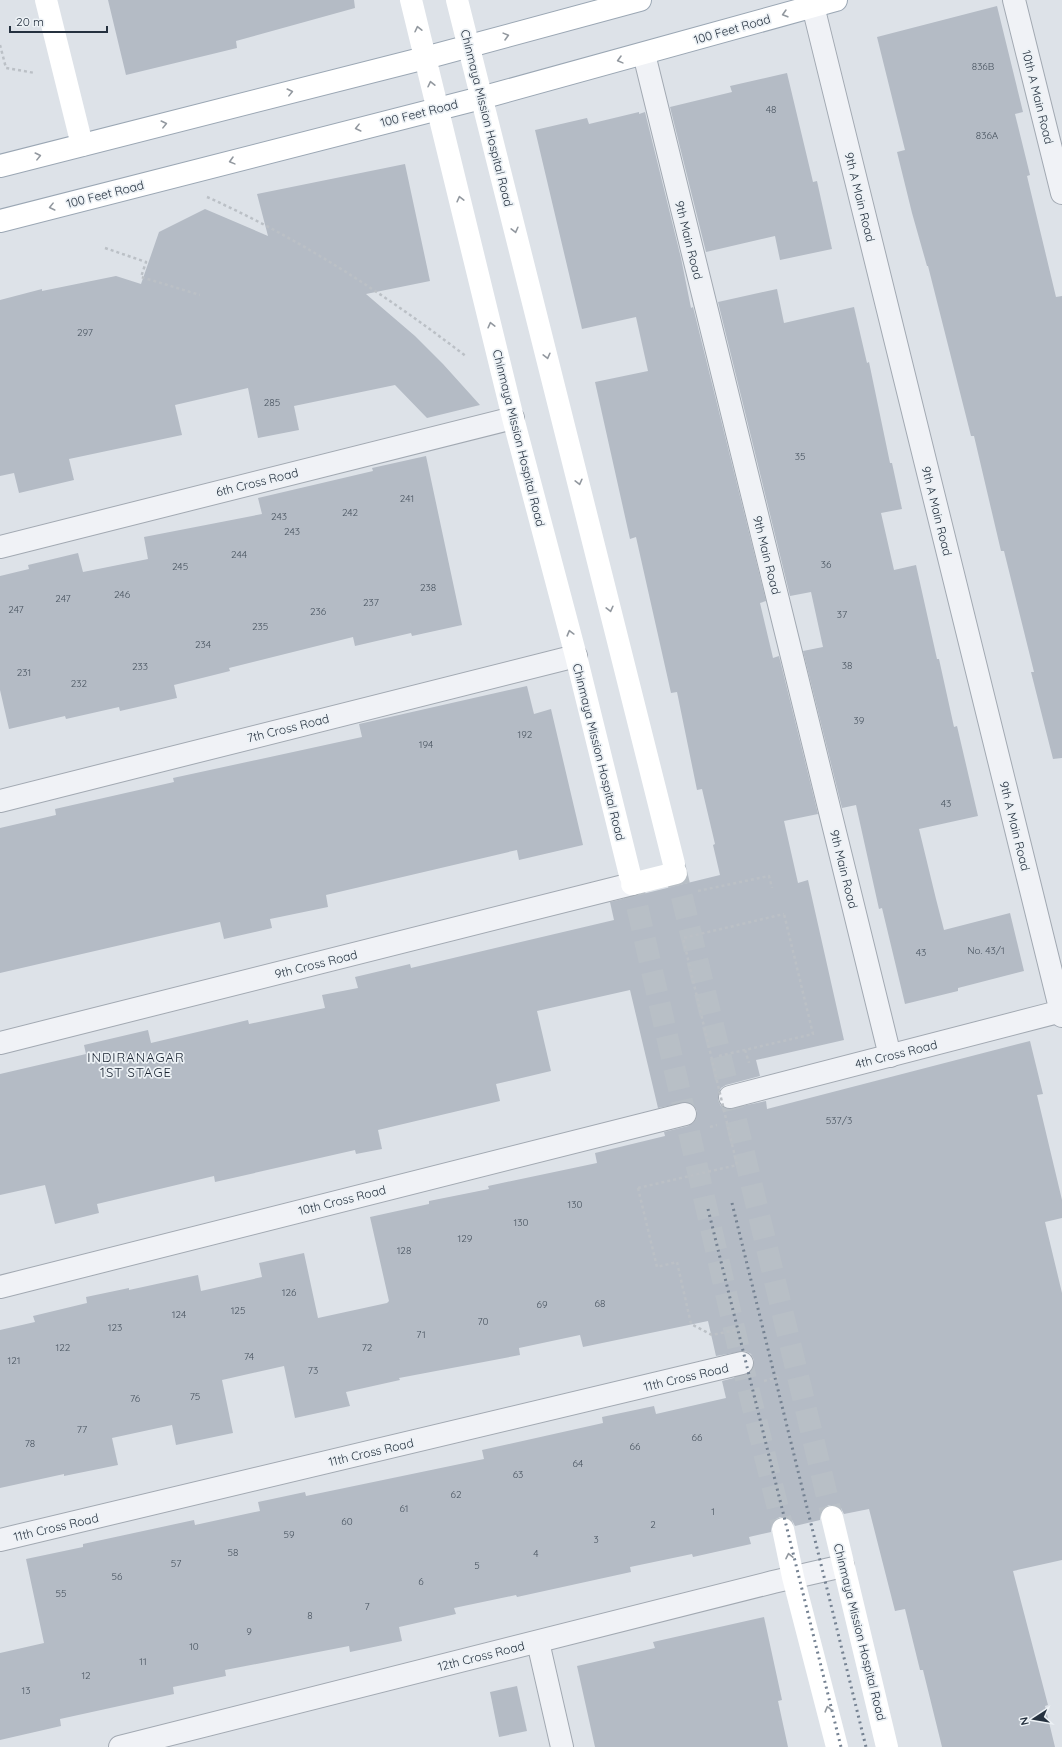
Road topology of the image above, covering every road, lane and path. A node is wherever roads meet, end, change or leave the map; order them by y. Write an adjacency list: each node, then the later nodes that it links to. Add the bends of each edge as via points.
1 (46, 0): 12 (main road)
2 (411, 0): 11 (main road, Chinmaya Mission Hospital Road, one-way to 2)
3 (457, 0): 9 (main road, Chinmaya Mission Hospital Road)
4 (640, 0): 9 (main road, one-way to 4)
5 (836, 0): 7 (main road, 100 Feet Road)
6 (1014, 0): 17 (street, 10th A Main Road)
7 (813, 6): 10 (main road, 100 Feet Road, one-way to 10); 30 (street, 9th A Main Road)
8 (0, 44): 12 (path, via 6,68)
9 (469, 46): 11 (main road); 13 (main road, Chinmaya Mission Hospital Road)
10 (644, 54): 13 (main road, 100 Feet Road, one-way to 13); 33 (street, 9th Main Road)
11 (425, 58): 14 (main road, Chinmaya Mission Hospital Road, one-way to 11); 15 (main road, one-way to 11)
12 (65, 79): 15 (main road)
13 (481, 98): 14 (main road, 100 Feet Road); 27 (main road, Chinmaya Mission Hospital Road, one-way to 27, via 675,868)
14 (437, 109): 19 (main road, 100 Feet Road, one-way to 19); 23 (main road, Chinmaya Mission Hospital Road, one-way to 14)
15 (82, 145): 16 (main road, one-way to 15)
16 (0, 166)
17 (1062, 193)
18 (203, 195): 22 (path, via 295,241 356,278 413,316)
19 (0, 221)
20 (105, 248): 21 (path, via 146,262 141,277)
21 (200, 295)
22 (467, 357)
23 (514, 418): 24 (street, 6th Cross Road); 25 (main road, Chinmaya Mission Hospital Road, one-way to 23)
24 (0, 547)
25 (576, 656): 26 (street, 7th Cross Road); 27 (main road, Chinmaya Mission Hospital Road)
26 (0, 800)
27 (631, 879): 31 (street, 9th Cross Road)
28 (772, 888): 29 (path, via 769,876)
29 (693, 892)
30 (1062, 1013): 33 (street, 4th Cross Road)
31 (0, 1043)
32 (719, 1056): 37 (path, bridge, via 813,1034 784,914 683,938 737,1165 638,1188 657,1267 677,1262 691,1324 712,1335)
33 (890, 1056): 34 (street, 4th Cross Road)
34 (730, 1097)
35 (685, 1114): 36 (street, 10th Cross Road)
36 (0, 1287)
37 (735, 1330)
38 (742, 1363): 43 (street, 11th Cross Road)
39 (781, 1376): 40 (path)
40 (758, 1382)
41 (832, 1517): 44 (main road, Chinmaya Mission Hospital Road)
42 (783, 1529): 45 (main road, one-way to 42)
43 (0, 1540)
44 (843, 1566): 45 (street, 12th Cross Road); 50 (main road, Chinmaya Mission Hospital Road)
45 (793, 1577): 46 (street, 12th Cross Road); 49 (main road, one-way to 45)
46 (538, 1642): 47 (street, 12th Cross Road); 48 (street)
47 (120, 1747)
48 (562, 1747)
49 (837, 1747)
50 (887, 1747)

